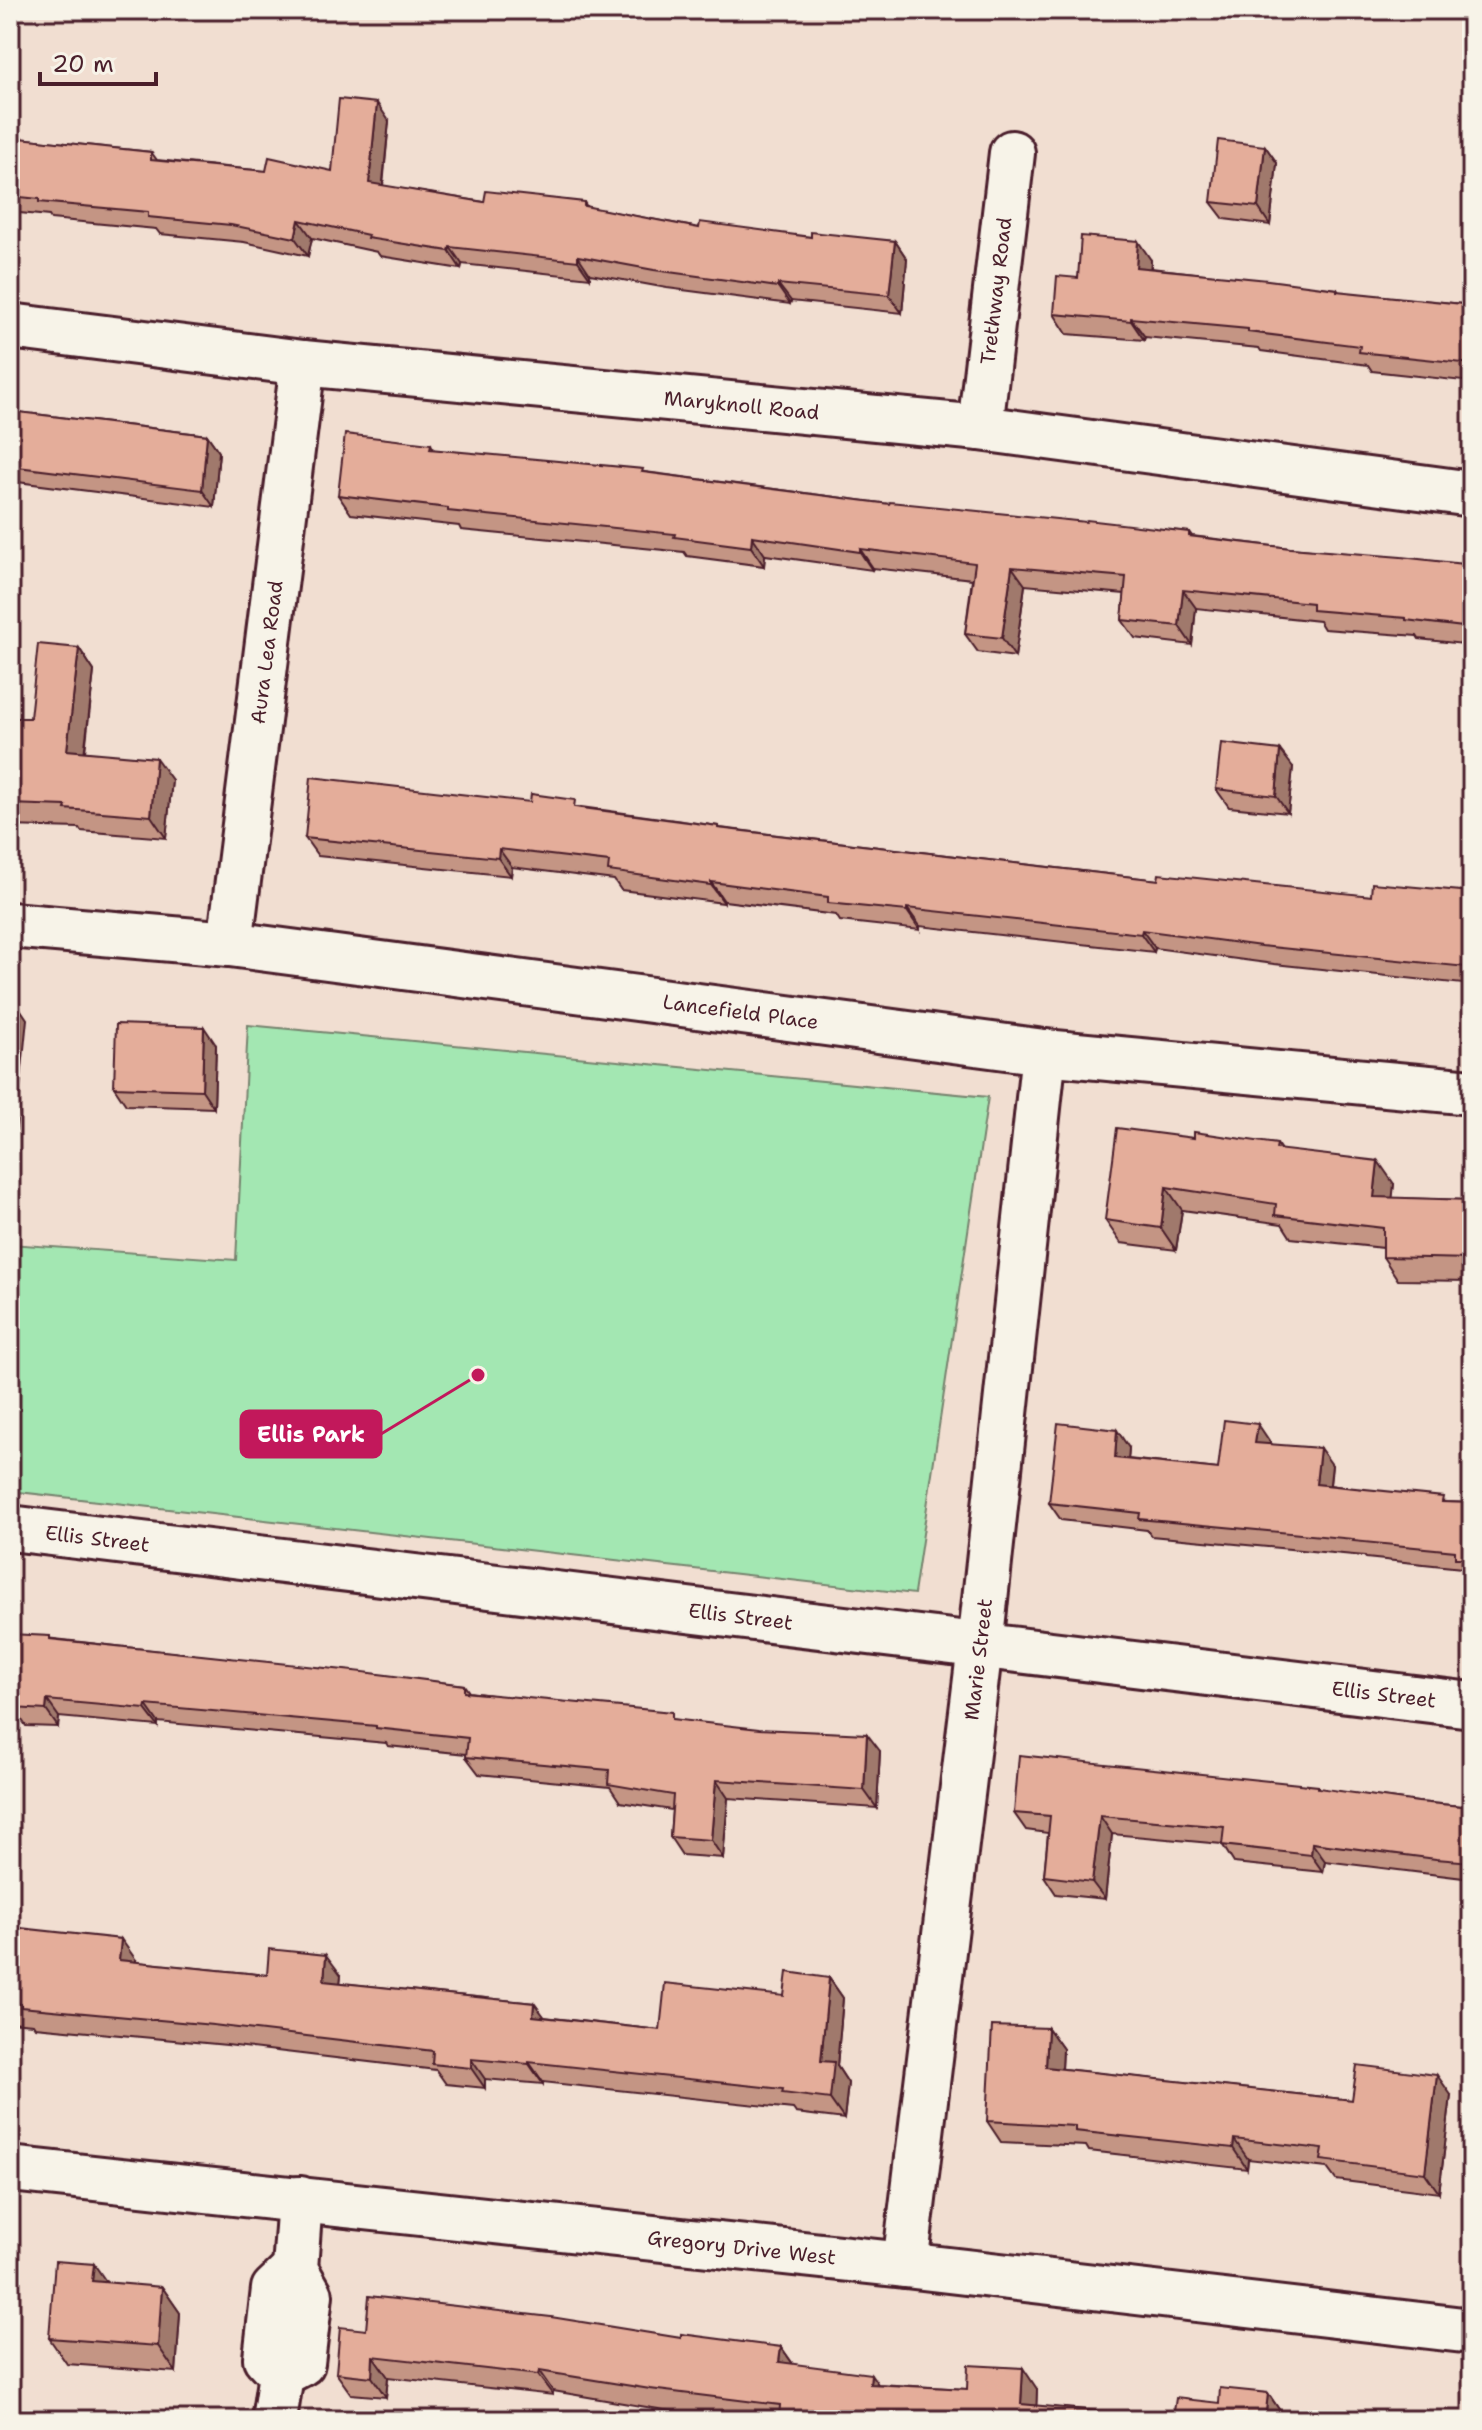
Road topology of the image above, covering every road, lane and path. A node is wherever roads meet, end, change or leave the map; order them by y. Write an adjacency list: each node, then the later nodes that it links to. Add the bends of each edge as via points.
1 (1012, 153): 4 (street, Trethway Road)
2 (10, 326): 3 (street, Maryknoll Road)
3 (303, 363): 4 (street, Maryknoll Road); 7 (street, Aura Lea Road)
4 (980, 428): 5 (street, Maryknoll Road)
5 (1472, 494)
6 (10, 925): 7 (street, Lancefield Place)
7 (230, 944): 8 (street, Lancefield Place)
8 (1044, 1052): 9 (street, Lancefield Place); 11 (street, Marie Street)
9 (1472, 1092)
10 (10, 1528): 11 (street, Ellis Street)
11 (980, 1646): 12 (street, Ellis Street); 15 (street, Marie Street)
12 (1472, 1705)
13 (10, 2169): 14 (street, Gregory Drive West)
14 (300, 2199): 15 (street, Gregory Drive West); 17 (street, via 295,2269 310,2295 302,2363 281,2374)
15 (905, 2265): 16 (street, Gregory Drive West)
16 (1472, 2331)
17 (274, 2420)

